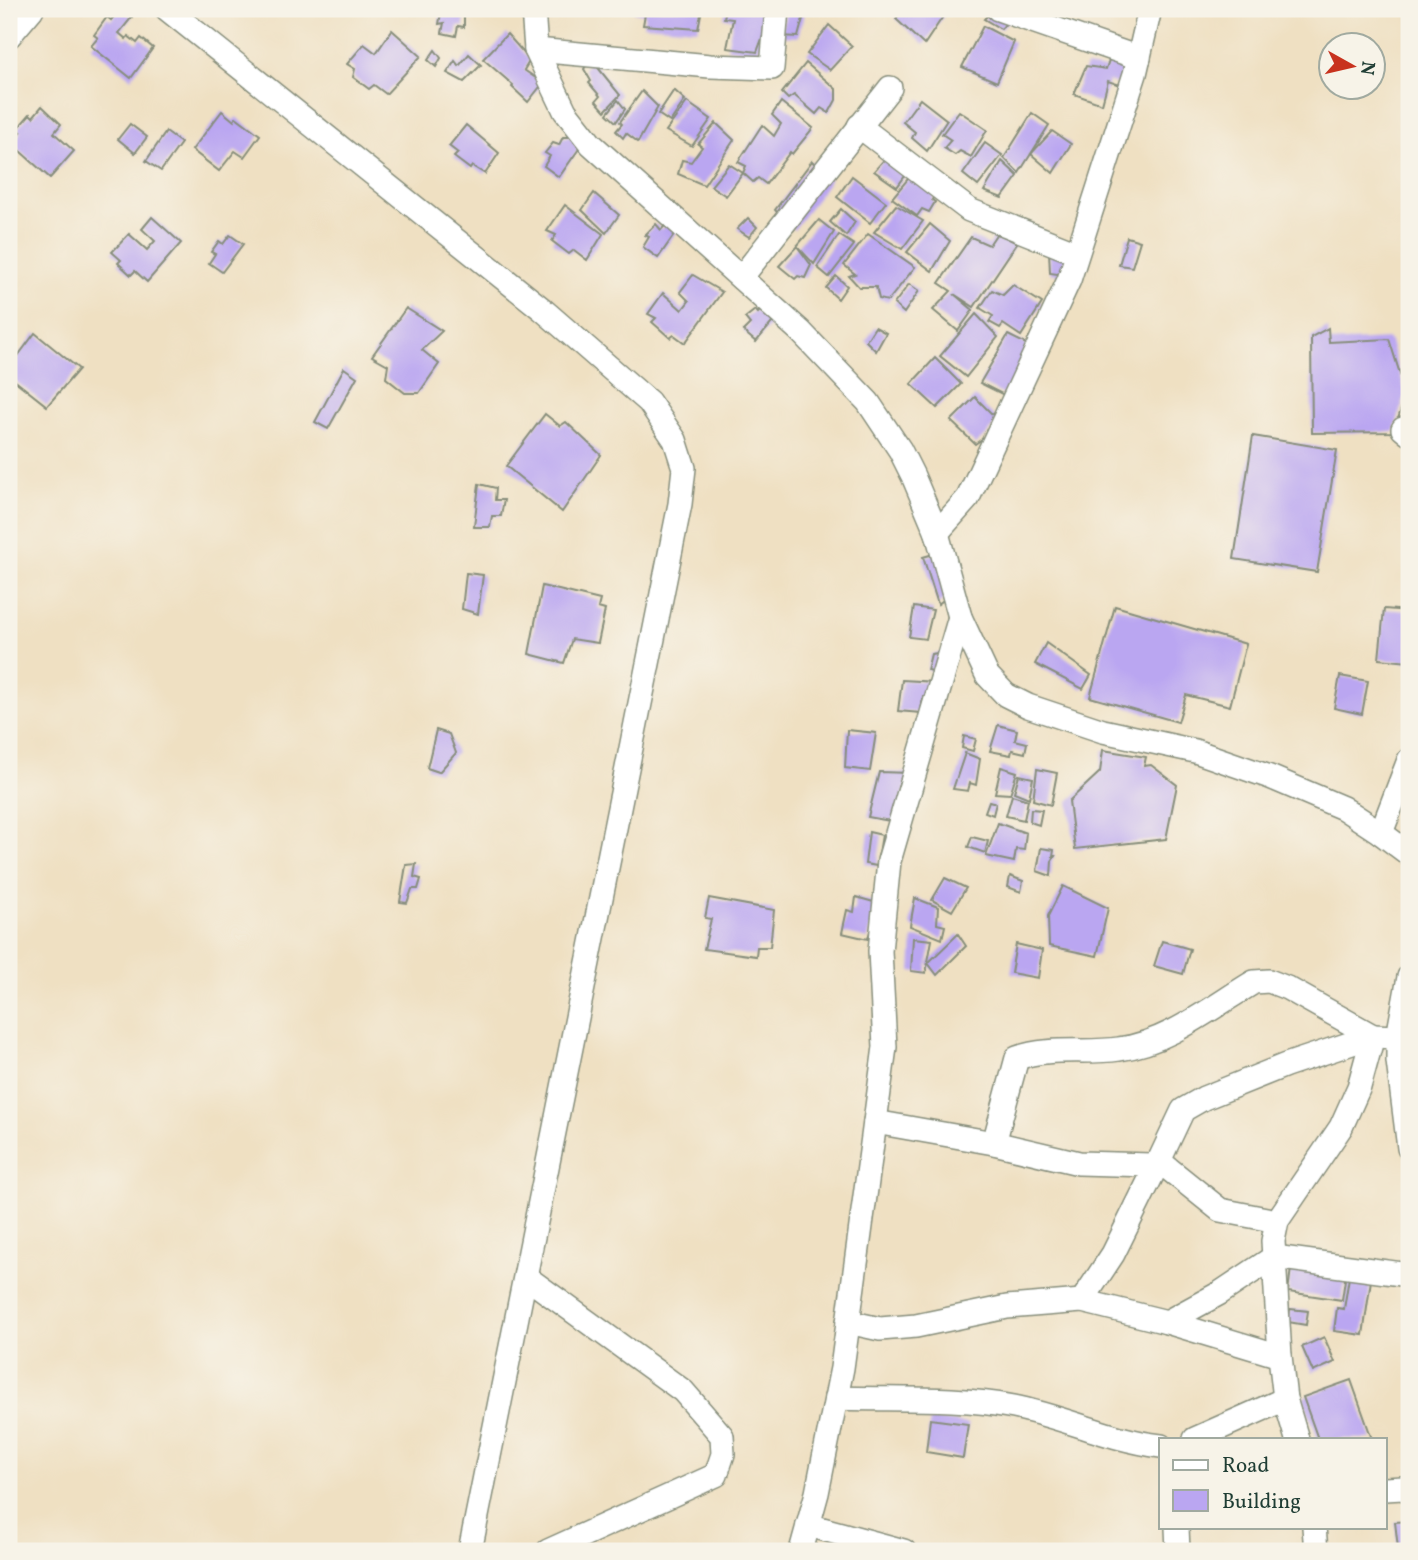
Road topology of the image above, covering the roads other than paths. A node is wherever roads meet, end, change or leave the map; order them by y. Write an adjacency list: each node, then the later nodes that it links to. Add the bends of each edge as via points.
1 (32, 9): 7 (street)
2 (167, 9): 30 (street, via 542,309 639,393 675,440 684,468)
3 (533, 9): 8 (street)
4 (777, 9): 8 (street, via 772,68)
5 (998, 9): 9 (street)
6 (1150, 9): 9 (street)
7 (9, 36)
8 (536, 50): 13 (street, via 565,111 591,144)
9 (1139, 58): 12 (street)
10 (890, 88): 11 (street)
11 (859, 126): 12 (street, via 970,211); 13 (street)
12 (1077, 253): 14 (street, via 1069,280 968,498)
13 (741, 278): 14 (street, via 868,402 900,450)
14 (937, 533): 15 (street)
15 (960, 617): 17 (street, via 987,675 1006,695 1104,731 1195,751 1270,777 1343,808); 23 (street, via 889,861 880,951 885,1047)
16 (1409, 760): 17 (street)
17 (1381, 833): 18 (street)
18 (1409, 854)
19 (1409, 977): 21 (street)
20 (1373, 1036): 21 (street); 24 (street, via 1287,988 1269,981 1254,982 1152,1041 1119,1049 1035,1052 1017,1058); 26 (street, via 1286,1065 1183,1110); 27 (street, via 1359,1087 1341,1127)
21 (1398, 1037): 22 (street)
22 (1405, 1083): 25 (street)
23 (875, 1122): 24 (street); 32 (street)
24 (993, 1143): 26 (street, via 1079,1163 1151,1166)
25 (1409, 1148)
26 (1159, 1161): 27 (street, via 1220,1210); 31 (street, via 1113,1254)
27 (1277, 1221): 28 (street)
28 (1274, 1257): 29 (street); 33 (street); 34 (street)
29 (1409, 1275)
30 (526, 1277): 45 (street); 46 (street, via 683,1391 722,1436 723,1454 716,1475)
31 (1082, 1301): 32 (street, via 1007,1307 916,1326 880,1329); 33 (street)
32 (848, 1322): 35 (street)
33 (1167, 1322): 34 (street)
34 (1280, 1356): 36 (street)
35 (836, 1398): 39 (street, via 1015,1407); 42 (street)
36 (1285, 1399): 37 (street); 38 (street)
37 (1197, 1438)
38 (1297, 1438)
39 (1159, 1446)
40 (1386, 1489): 41 (street)
41 (1409, 1491)
42 (808, 1525): 47 (street); 48 (street)
43 (1177, 1528): 49 (street)
44 (1314, 1528): 50 (street)
45 (470, 1551)
46 (548, 1551)
47 (801, 1551)
48 (904, 1551)
49 (1178, 1551)
50 (1316, 1551)

